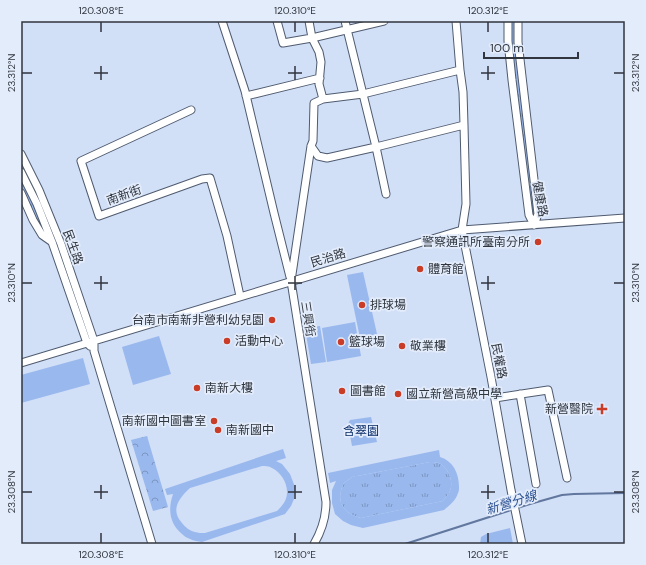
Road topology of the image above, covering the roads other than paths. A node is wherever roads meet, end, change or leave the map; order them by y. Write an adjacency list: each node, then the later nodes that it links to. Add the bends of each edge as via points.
1 (222, 21): 14 (street)
2 (277, 21): 10 (street, via 283,43)
3 (309, 21): 10 (street)
4 (346, 21): 9 (street)
5 (384, 21): 9 (street)
6 (456, 21): 11 (street, 民權路)
7 (508, 21): 25 (street, 健康路, via 508,41 529,215)
8 (518, 21): 25 (street, 健康路, via 538,214)
9 (348, 29): 10 (street); 13 (street)
10 (312, 38): 12 (street, via 319,52)
11 (460, 70): 13 (street); 17 (street, 民權路)
12 (320, 78): 14 (street); 15 (street)
13 (363, 94): 15 (street); 19 (street)
14 (246, 96): 28 (street)
15 (323, 99): 18 (street, 三興街, via 314,103)
16 (190, 110): 29 (street, 南新街, via 81,161 100,216 210,178 227,236)
17 (464, 125): 19 (street); 26 (street, 民權路, via 466,204)
18 (311, 146): 19 (street, via 318,156 327,158); 28 (street, 三興街)
19 (376, 147): 23 (street)
20 (21, 154): 30 (street, 民生路, via 61,244)
21 (21, 172): 27 (street, 民生路)
22 (21, 193): 27 (street, 民生路, via 42,235)
23 (386, 194)
24 (625, 218): 25 (street, 民治路)
25 (534, 225): 26 (street, 民治路)
26 (462, 230): 28 (street, 民治路); 33 (street, 民權路)
27 (52, 242): 30 (street, 民生路)
28 (291, 281): 29 (street, 民治路); 37 (street, 三興街, via 326,502)
29 (240, 296): 30 (street, 民治路)
30 (90, 342): 31 (street, 民治路); 36 (street, 民生路)
31 (21, 363)
32 (520, 394): 33 (street); 34 (street, via 548,390); 35 (street)
33 (495, 398): 38 (street, 民權路)
34 (567, 478)
35 (536, 484)
36 (152, 544)
37 (314, 544)
38 (522, 544)

